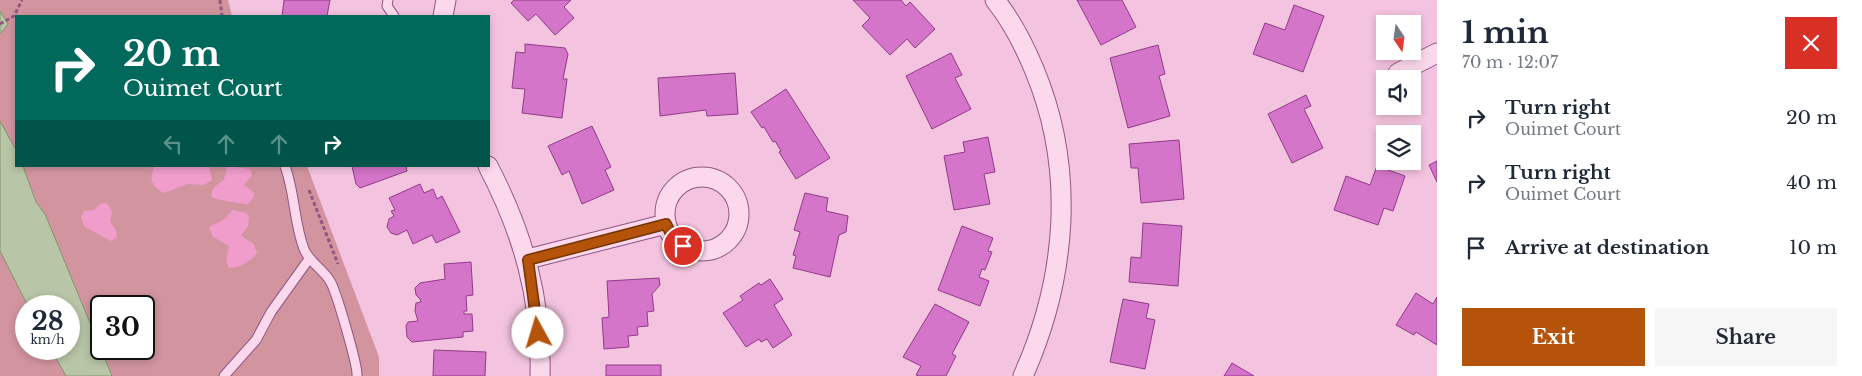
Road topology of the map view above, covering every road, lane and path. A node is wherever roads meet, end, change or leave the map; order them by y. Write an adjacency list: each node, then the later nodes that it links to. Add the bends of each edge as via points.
1 (22, 0): 9 (path, via 14,16)
2 (220, 0): 6 (path)
3 (388, 0): 7 (lane, via 387,6)
4 (446, 0): 8 (street)
5 (994, 0): 20 (street, via 1015,30 1041,86 1060,170 1062,223 1055,280)
6 (222, 15)
7 (393, 15)
8 (443, 15)
9 (0, 24)
10 (1437, 53): 11 (street)
11 (1404, 70)
12 (285, 167): 15 (lane)
13 (488, 167): 16 (street)
14 (666, 224): 16 (street)
15 (309, 259): 17 (lane, via 271,312 256,340); 18 (lane, via 335,288 355,356)
16 (528, 260): 19 (street, via 537,318)
17 (224, 376)
18 (357, 376)
19 (540, 376)
20 (1025, 376)

